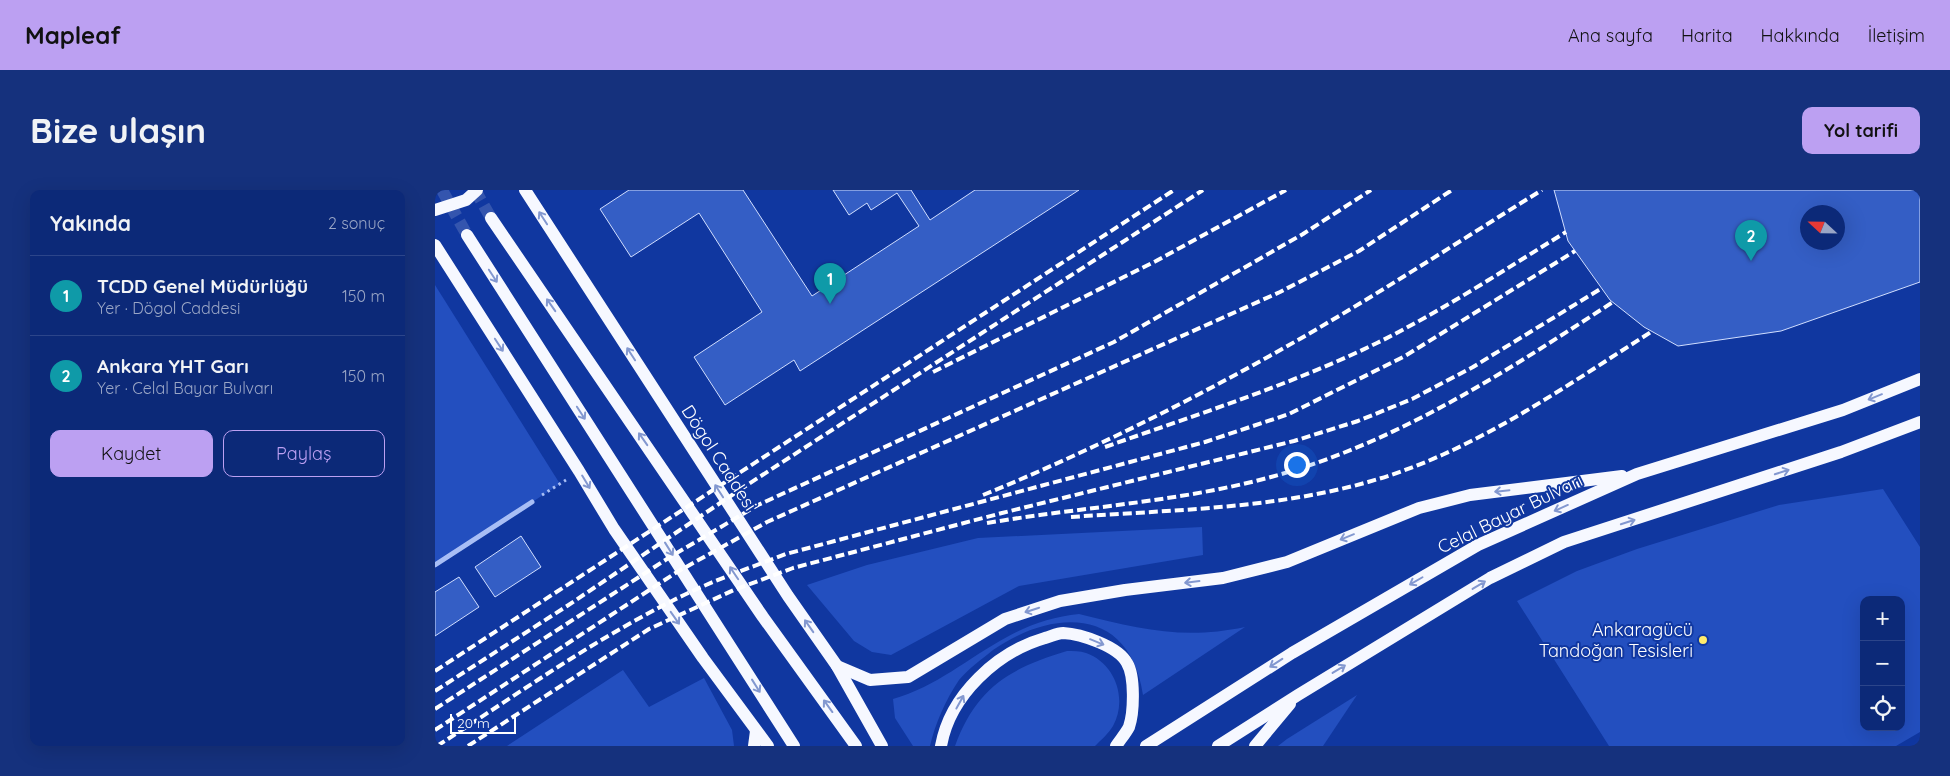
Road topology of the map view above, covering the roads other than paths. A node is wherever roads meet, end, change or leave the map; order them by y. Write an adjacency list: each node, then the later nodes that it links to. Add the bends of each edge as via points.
1 (477, 190): 3 (main road, via 466,200)
2 (525, 190): 12 (main road, Dögol Caddesi, one-way to 2, via 777,580)
3 (435, 210)
4 (491, 218): 18 (main road, one-way to 4, via 763,617)
5 (467, 235): 17 (main road, one-way to 17)
6 (435, 245): 14 (main road, one-way to 14, via 614,529)
7 (1920, 379): 9 (main road, Celal Bayar Bulvarı, one-way to 9, via 1843,410)
8 (1920, 422): 13 (main road, one-way to 8, via 1490,578 1564,542 1841,452)
9 (1637, 474): 12 (main road, one-way to 12, via 1470,495 1419,508 1287,562 1223,578 1060,601 1005,619 907,676 870,680); 22 (main road, Celal Bayar Bulvarı, one-way to 22, via 1478,545 1292,653)
10 (532, 502): 11 (street)
11 (435, 566)
12 (837, 666): 19 (main road, Dögol Caddesi)
13 (1298, 694): 23 (main road); 24 (main road)
14 (756, 731): 15 (main road); 16 (main road)
15 (754, 746)
16 (768, 746)
17 (794, 746)
18 (856, 746)
19 (882, 746)
20 (941, 746): 21 (main road, one-way to 21, via 943,732 964,694 992,665 1026,644 1062,633 1099,640 1127,662 1134,694 1129,727)
21 (1116, 746)
22 (1146, 746)
23 (1218, 746)
24 (1255, 746)

